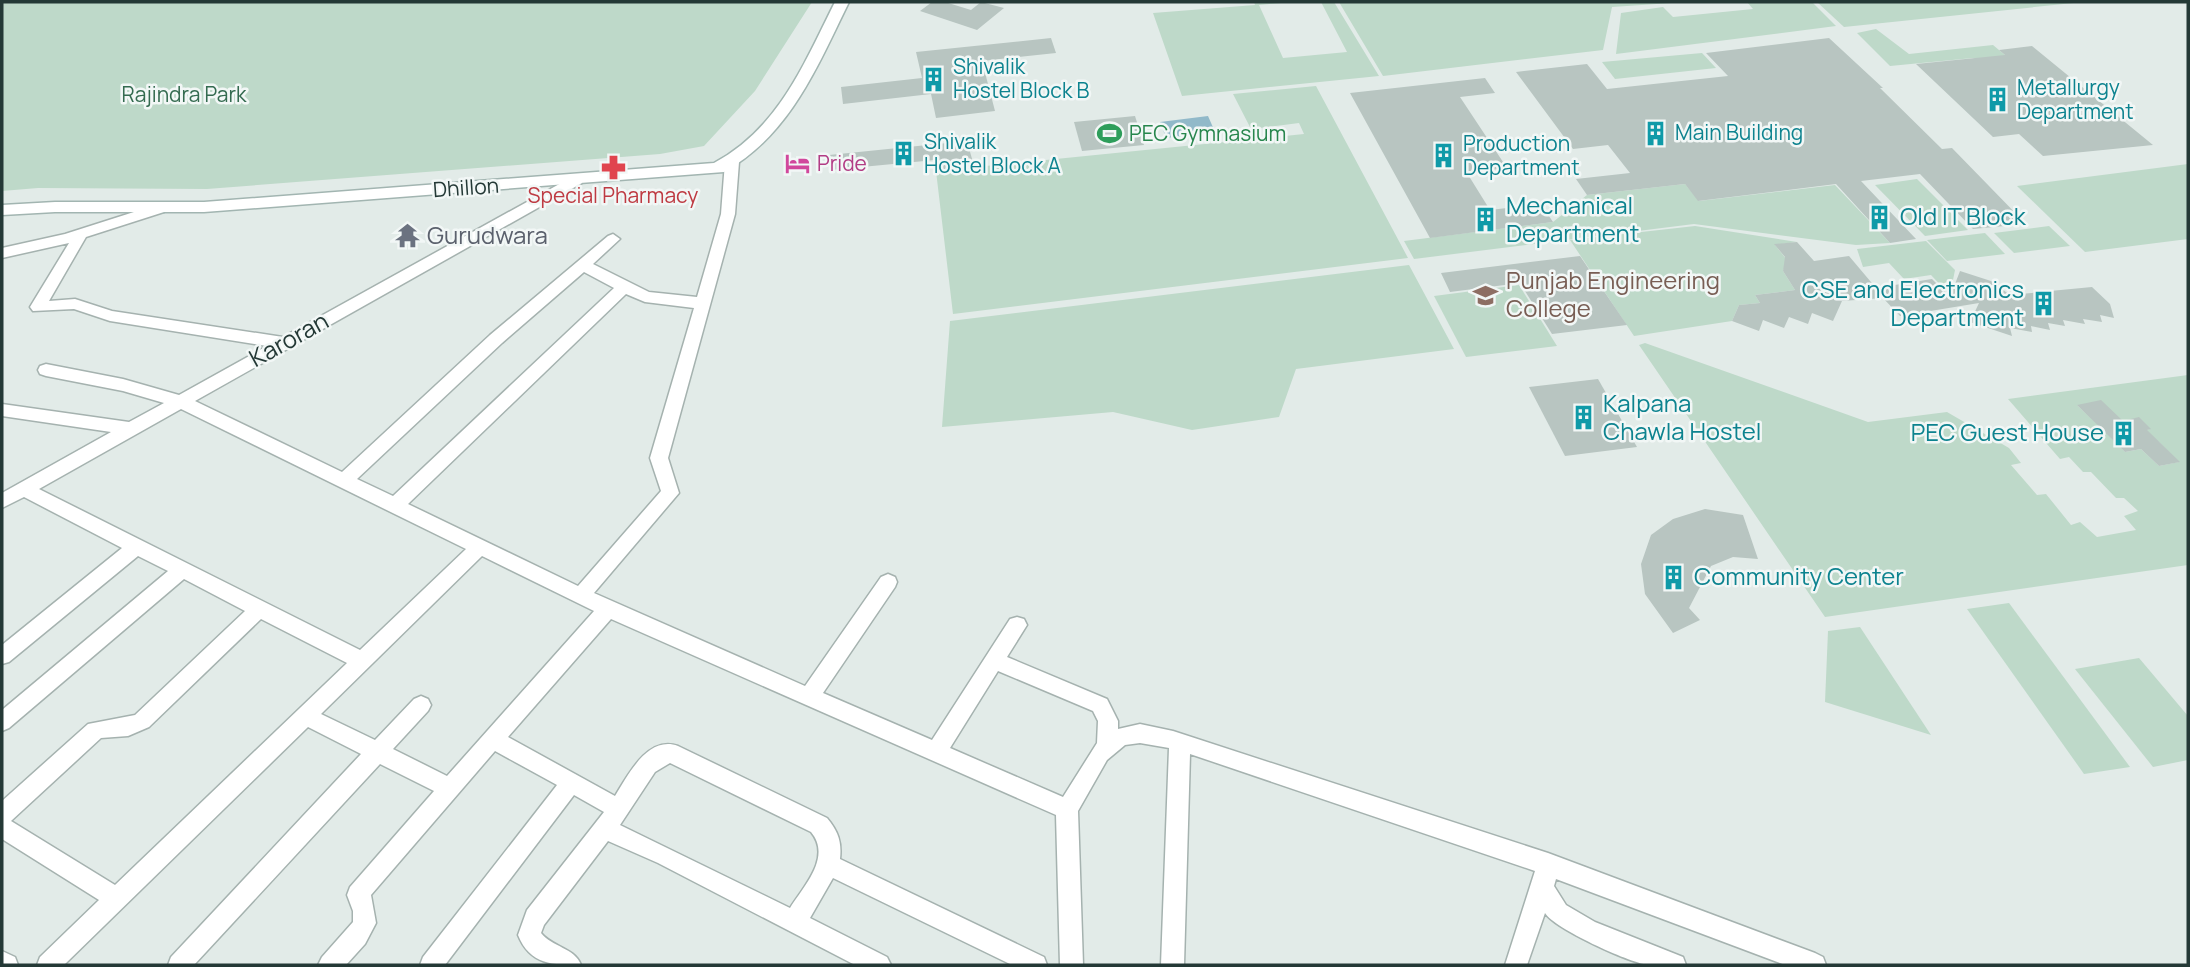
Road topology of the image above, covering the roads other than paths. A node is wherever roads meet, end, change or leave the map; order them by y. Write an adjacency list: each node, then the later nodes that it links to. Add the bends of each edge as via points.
1 (842, 2): 2 (street, Dhillon, via 781,112)
2 (732, 162): 3 (street, Dhillon, via 718,168); 11 (street, via 728,214)
3 (577, 180): 4 (street, Dhillon); 12 (street, Karoran)
4 (159, 208): 5 (street, Dhillon); 6 (street)
5 (2, 210)
6 (81, 234): 8 (street); 12 (street, via 38,307 75,304 110,316)
7 (613, 239): 9 (street)
8 (2, 253)
9 (582, 265): 10 (street); 17 (street)
10 (624, 288): 11 (street, via 661,300); 20 (street)
11 (704, 303): 25 (street, via 659,458 670,493)
12 (285, 343): 14 (street, Karoran)
13 (46, 370): 14 (street)
14 (180, 401): 16 (street, Karoran); 17 (street)
15 (2, 410): 16 (street)
16 (131, 429): 18 (street, Karoran)
17 (345, 480): 20 (street)
18 (23, 489): 19 (street, Karoran); 21 (street)
19 (2, 501)
20 (395, 505): 22 (street)
21 (137, 546): 23 (street); 29 (street)
22 (480, 547): 25 (street); 31 (street)
23 (182, 570): 27 (street); 35 (street)
24 (888, 582): 32 (street)
25 (582, 594): 26 (street)
26 (608, 608): 32 (street); 36 (street)
27 (259, 609): 31 (street); 45 (street, via 142,720 122,730 95,731)
28 (1017, 625): 30 (street)
29 (2, 656)
30 (995, 661): 38 (street, via 1100,705 1108,721); 40 (street)
31 (364, 662): 34 (street)
32 (810, 695): 40 (street)
33 (421, 705): 39 (street)
34 (307, 717): 39 (street); 51 (street)
35 (2, 722)
36 (493, 739): 41 (street); 42 (street)
37 (1180, 742): 38 (street, via 1138,733); 49 (street, via 1395,809); 63 (street)
38 (1107, 744): 44 (street)
39 (379, 750): 42 (street); 56 (street)
40 (937, 751): 44 (street)
41 (572, 782): 43 (street); 58 (street)
42 (450, 788): 57 (street, via 363,887 358,895 365,922)
43 (619, 809): 47 (street); 48 (street, via 654,758 671,753 819,825 832,842)
44 (1067, 809): 62 (street)
45 (2, 815)
46 (2, 827): 51 (street)
47 (604, 828): 52 (street); 59 (street, via 535,918 529,935 537,946)
48 (828, 864): 52 (street); 61 (street)
49 (1548, 864): 50 (street); 66 (street)
50 (1543, 888): 64 (street); 65 (street, via 1558,913)
51 (115, 897): 55 (street)
52 (794, 922): 60 (street)
53 (2, 962): 54 (street)
54 (8, 965)
55 (48, 965)
56 (179, 965)
57 (330, 965)
58 (430, 965)
59 (570, 965)
60 (879, 965)
61 (1036, 965)
62 (1071, 965)
63 (1172, 965)
64 (1516, 965)
65 (1675, 965)
66 (1815, 965)

